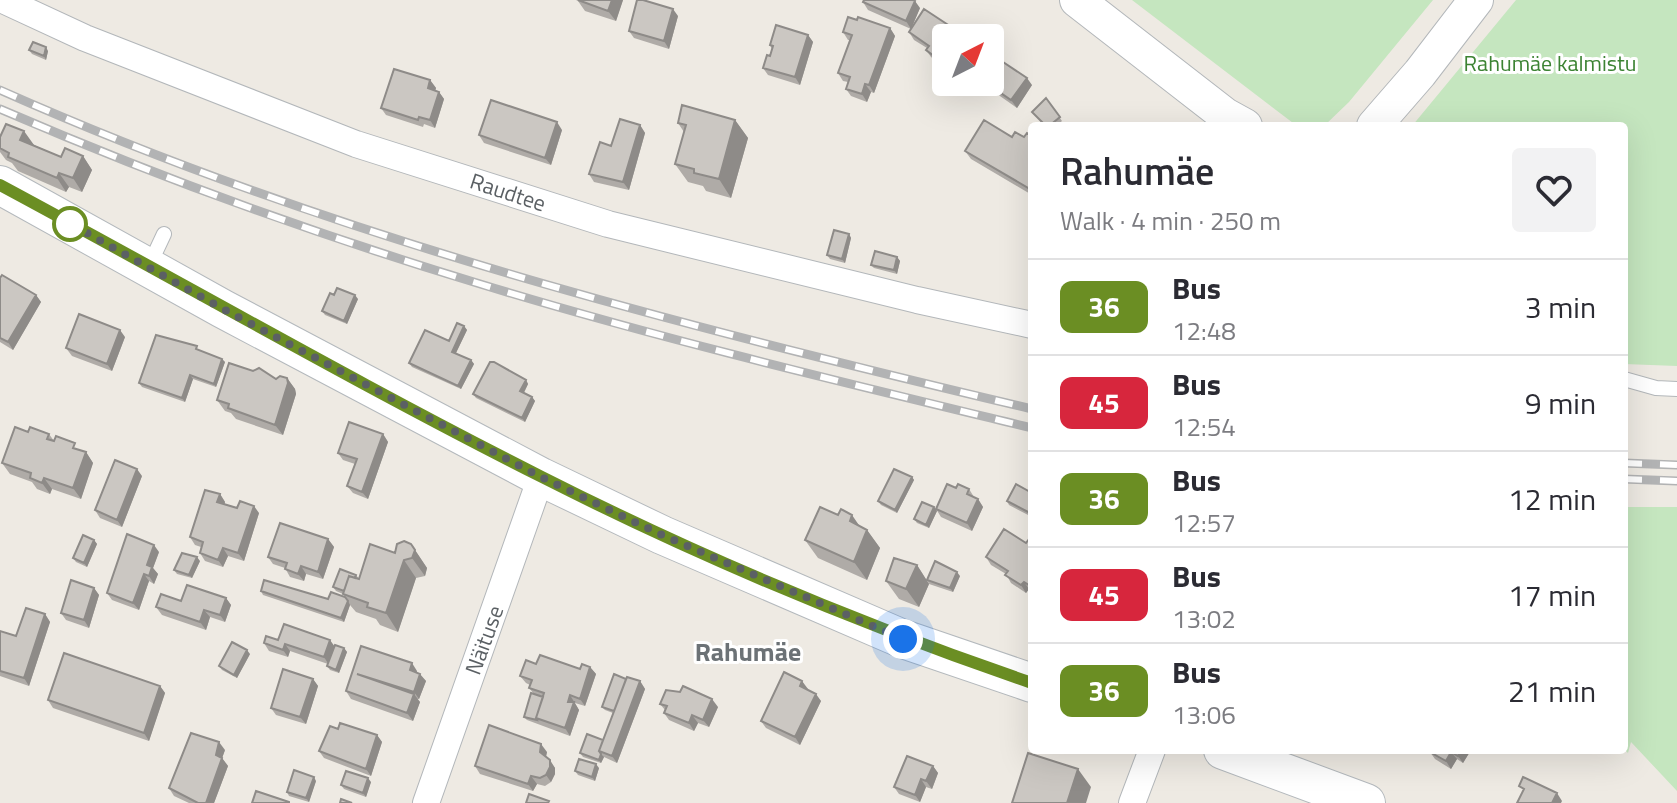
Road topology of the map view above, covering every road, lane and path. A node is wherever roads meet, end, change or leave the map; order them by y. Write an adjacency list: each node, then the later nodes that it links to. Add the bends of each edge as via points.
1 (3, 0): 7 (street, Raudtee, via 85,38 356,144 593,219)
2 (1077, 0): 4 (street)
3 (1476, 0): 5 (street)
4 (1236, 122)
5 (1377, 122)
6 (4, 197): 10 (main road, via 156,250 223,309)
7 (1028, 324)
8 (1628, 380): 9 (lane)
9 (1677, 389)
10 (541, 477): 11 (main road, via 903,639); 14 (street, Näituse)
11 (1028, 682)
12 (1150, 754): 15 (street)
13 (1234, 754): 16 (main road)
14 (426, 803)
15 (1132, 803)
16 (1366, 803)

